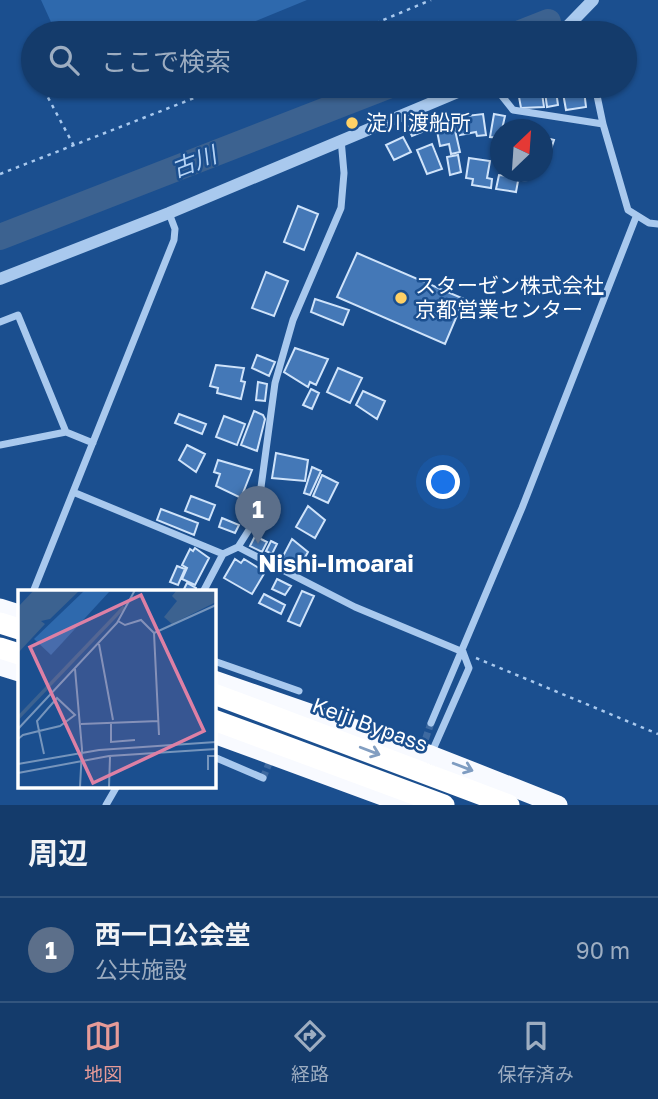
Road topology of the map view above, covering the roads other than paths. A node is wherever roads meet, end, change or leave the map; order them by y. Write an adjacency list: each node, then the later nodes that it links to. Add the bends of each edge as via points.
1 (593, 0): 2 (street)
2 (576, 21)
3 (442, 98): 7 (street)
4 (504, 98): 6 (street, via 513,110)
5 (598, 98): 6 (street)
6 (603, 124): 9 (street, via 628,210)
7 (341, 139): 8 (street); 17 (street, via 341,208 293,320 275,383 257,516)
8 (169, 213): 11 (street); 14 (street, via 174,240)
9 (636, 217): 10 (street); 23 (street)
10 (658, 224)
11 (0, 279)
12 (0, 322): 13 (street, via 18,314)
13 (65, 432): 14 (street); 15 (street)
14 (93, 443): 16 (street)
15 (0, 445)
16 (73, 492): 18 (street); 19 (street)
17 (238, 547): 18 (street); 23 (street, via 355,607)
18 (223, 554): 20 (street)
19 (34, 590)
20 (204, 590)
21 (0, 608): 22 (highway)
22 (18, 614)
23 (463, 652): 29 (street); 31 (street, via 468,668)
24 (215, 661): 26 (street)
25 (215, 680): 31 (highway)
26 (299, 691)
27 (215, 694): 38 (highway, Keiji Bypass, one-way to 38)
28 (215, 720): 37 (highway)
29 (431, 723)
30 (215, 734): 36 (highway)
31 (431, 755): 39 (highway, one-way to 39)
32 (215, 757): 33 (street)
33 (263, 778)
34 (116, 788): 35 (street)
35 (106, 805)
36 (407, 805)
37 (444, 805)
38 (509, 805)
39 (558, 805)

